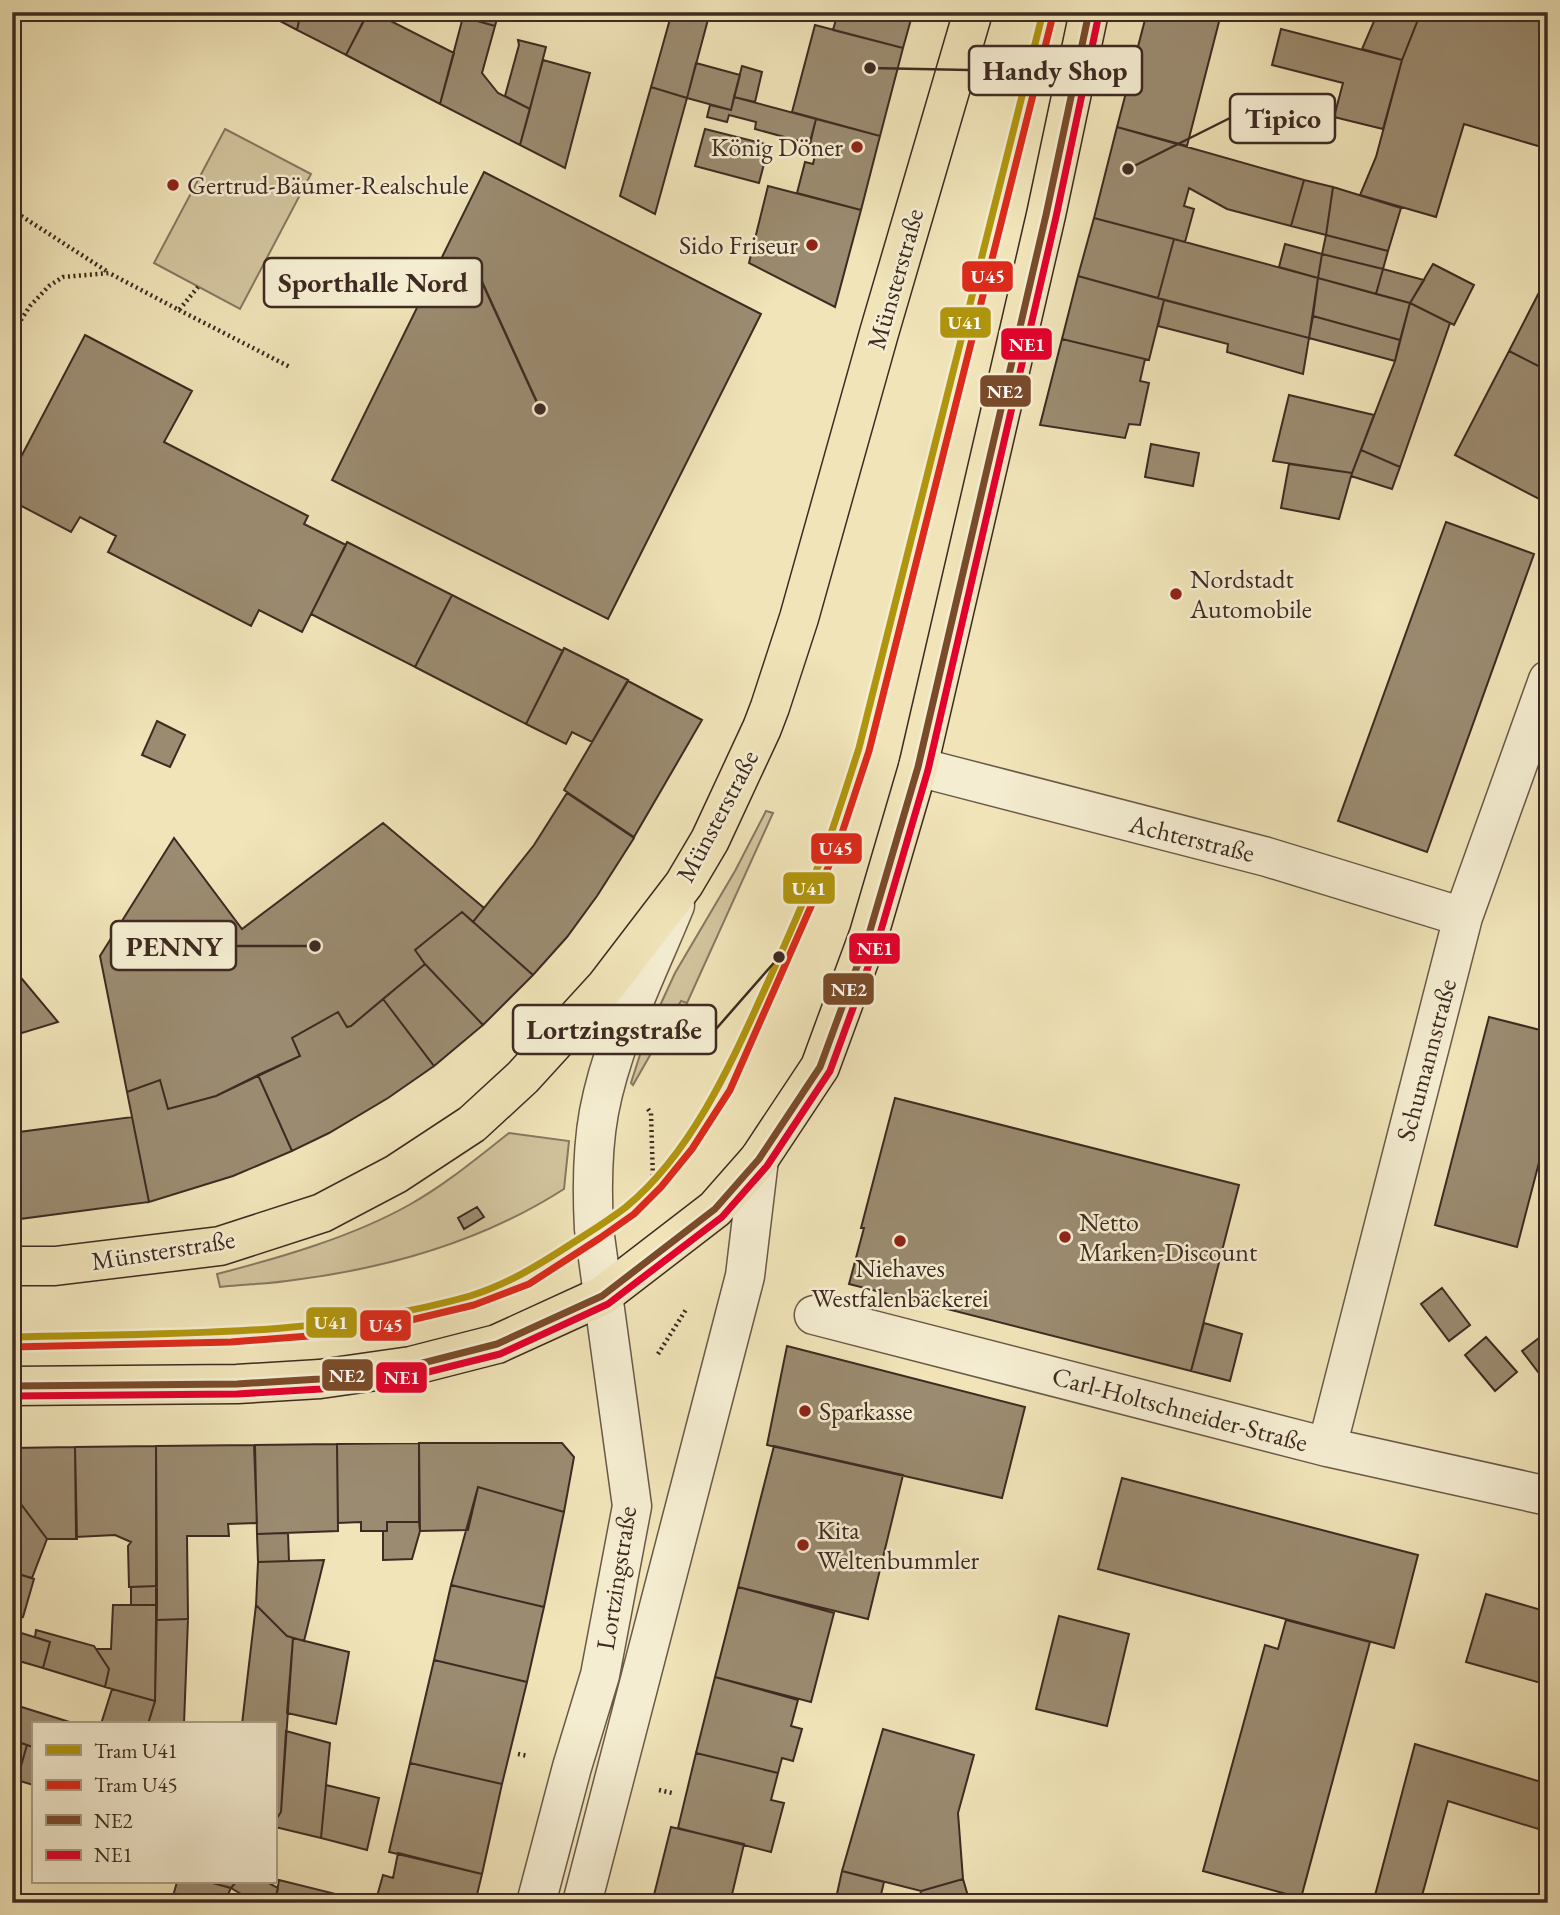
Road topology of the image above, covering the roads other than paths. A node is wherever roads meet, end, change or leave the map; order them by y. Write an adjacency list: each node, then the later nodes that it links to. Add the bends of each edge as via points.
1 (973, 12): 5 (main road, Münsterstraße, via 778,682 710,840)
2 (1089, 12): 4 (main road)
3 (1548, 680): 6 (street, Schumannstraße)
4 (918, 767): 6 (street, Achterstraße, via 1266,857); 7 (main road, via 869,934 820,1067)
5 (684, 884): 8 (main road, Münsterstraße, via 606,986 523,1077 472,1124 396,1174 322,1213 220,1246 55,1266); 9 (street, Lortzingstraße, via 620,1041 598,1114 592,1194)
6 (1463, 917): 12 (street, Schumannstraße)
7 (759, 1159): 9 (main road, via 715,1209); 15 (street, Lortzingstraße, via 745,1276)
8 (12, 1266)
9 (602, 1296): 11 (main road, via 497,1344 411,1366 320,1379 237,1384); 14 (street, Lortzingstraße, via 632,1506 600,1675)
10 (814, 1315): 12 (street, Carl-Holtschneider-Straße)
11 (12, 1386)
12 (1327, 1447): 13 (street, Carl-Holtschneider-Straße)
13 (1548, 1496)
14 (536, 1903)
15 (582, 1903)

